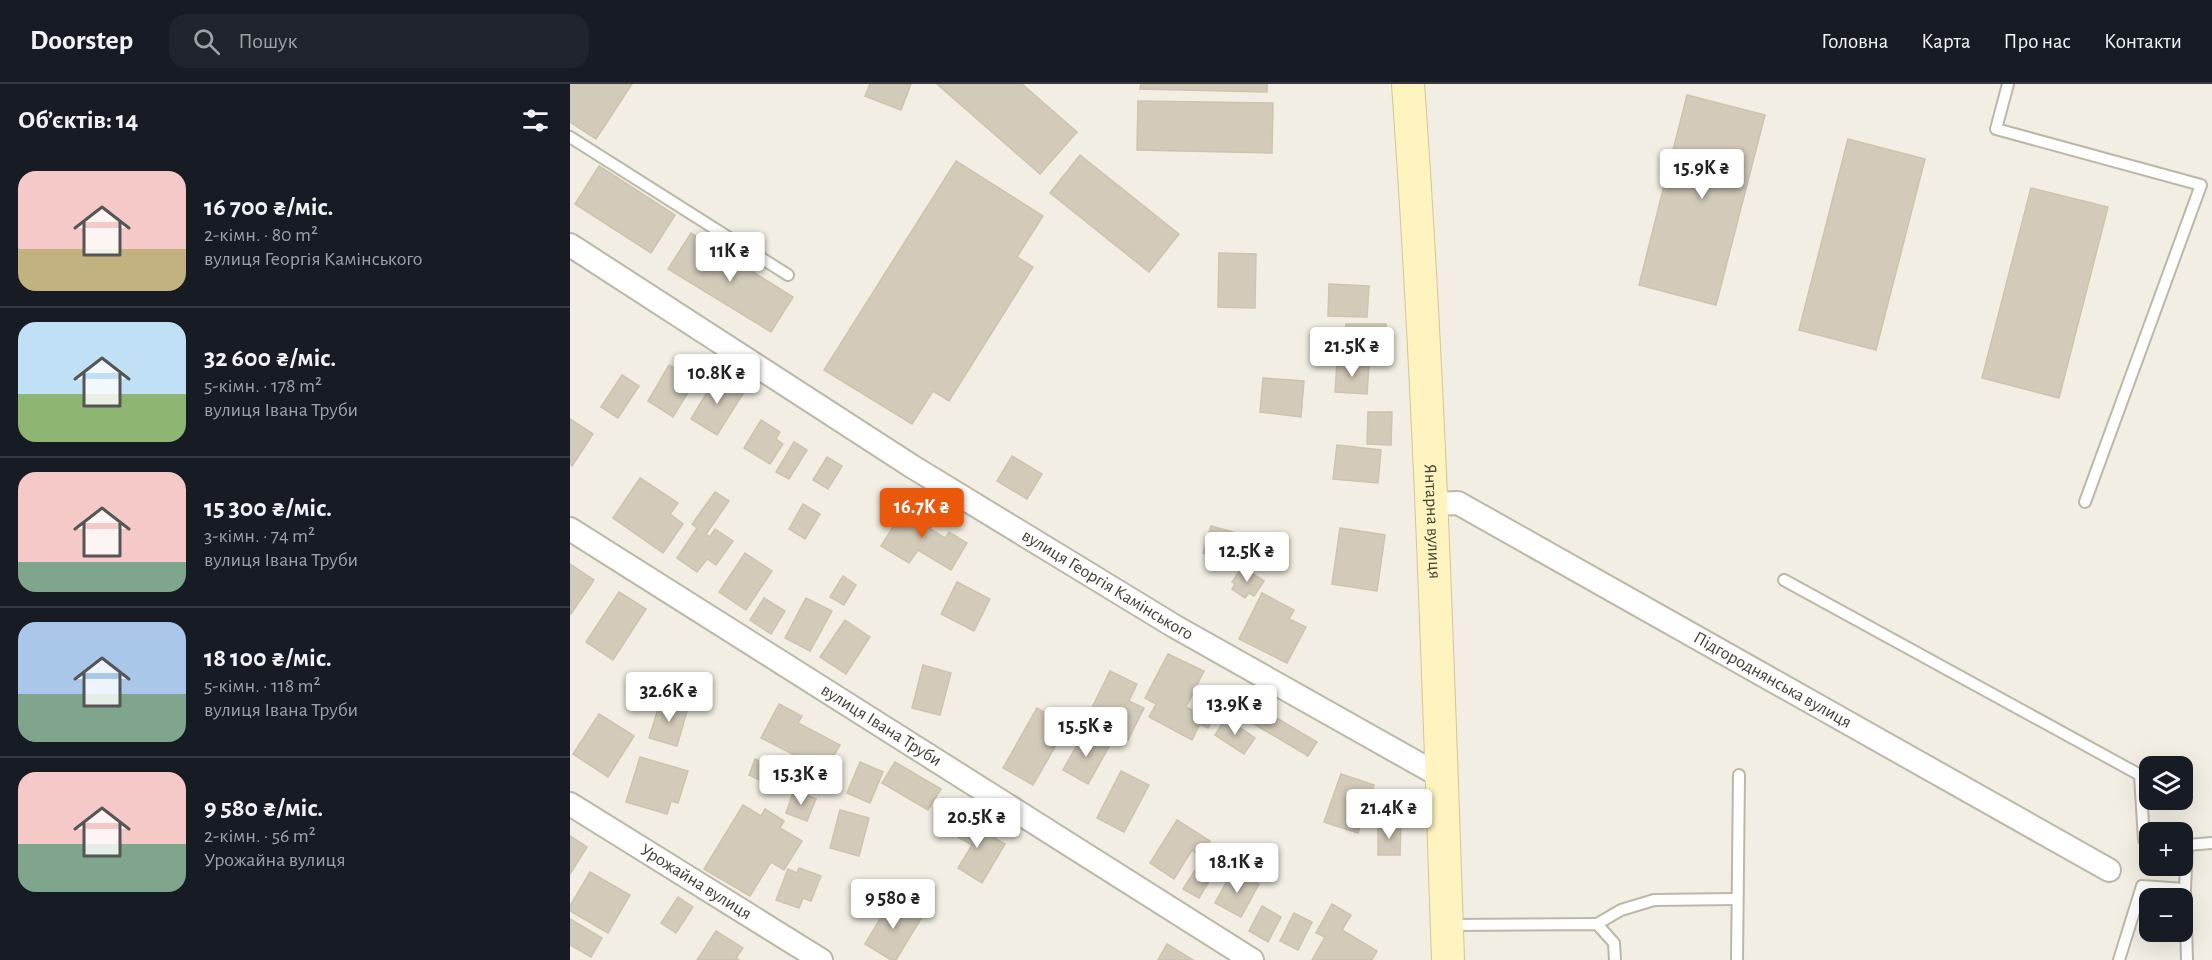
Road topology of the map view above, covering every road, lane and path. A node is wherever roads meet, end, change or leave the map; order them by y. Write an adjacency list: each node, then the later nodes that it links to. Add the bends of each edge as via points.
1 (1408, 84): 7 (main road, Янтарна вулиця)
2 (2008, 84): 6 (lane, via 1996,129 2201,185)
3 (570, 137): 5 (lane)
4 (570, 245): 11 (street, вулиця Георгія Камінського, via 913,467 1174,626)
5 (788, 275)
6 (2085, 502)
7 (1433, 504): 11 (main road, Янтарна вулиця); 16 (street, Підгороднянська вулиця, via 1458,503)
8 (570, 529): 25 (street, вулиця Івана Труби)
9 (1784, 580): 13 (lane, via 2140,775)
10 (1739, 775): 20 (lane)
11 (1442, 777): 22 (main road, Янтарна вулиця)
12 (570, 804): 24 (street, Урожайна вулиця)
13 (2143, 822)
14 (2212, 843): 15 (lane)
15 (2193, 844)
16 (2109, 870)
17 (2141, 888): 18 (lane)
18 (2171, 888)
19 (2139, 896): 29 (lane)
20 (1736, 899): 21 (lane, via 1654,900 1621,910); 28 (lane)
21 (1597, 924): 22 (lane); 27 (lane, via 1614,943)
22 (1447, 925): 26 (main road, Янтарна вулиця)
23 (2186, 942): 30 (lane)
24 (821, 960)
25 (1252, 960)
26 (1448, 960)
27 (1615, 960)
28 (1737, 960)
29 (2119, 960)
30 (2187, 960)

